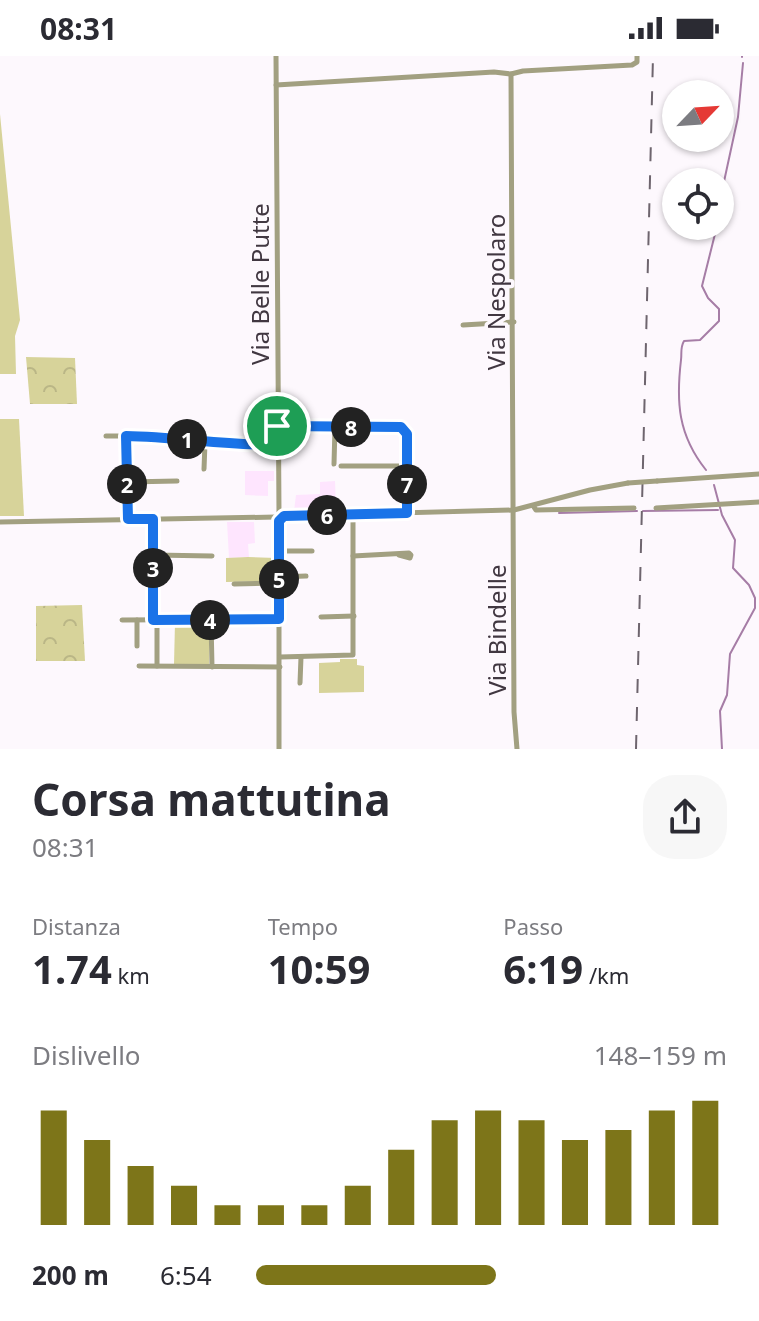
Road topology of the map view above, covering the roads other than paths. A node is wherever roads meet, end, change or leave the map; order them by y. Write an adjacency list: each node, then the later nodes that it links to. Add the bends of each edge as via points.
1 (276, 56): 4 (street, Via Belle Putte)
2 (637, 56): 3 (street, via 632,65)
3 (511, 74): 4 (street); 5 (street, Via Nespolaro)
4 (276, 85): 7 (street, Via Belle Putte)
5 (514, 322): 6 (street); 22 (street, Via Nespolaro)
6 (463, 325)
7 (277, 426): 8 (street); 12 (street, Via Belle Putte)
8 (335, 427): 13 (street, via 401,427 407,434); 13 (street, via 337,465)
9 (106, 436): 10 (street)
10 (126, 436): 11 (street); 17 (street)
11 (205, 443): 12 (street); 14 (street)
12 (277, 445): 25 (street, Via Belle Putte)
13 (407, 466): 23 (street)
14 (204, 469)
15 (759, 474): 19 (street, bridge, via 628,483)
16 (177, 481): 17 (street)
17 (127, 482): 26 (street)
18 (759, 502): 21 (street)
19 (534, 507): 20 (street); 22 (street)
20 (634, 508)
21 (656, 508)
22 (514, 510): 23 (street); 54 (street, Via Bindelle)
23 (407, 513): 24 (street)
24 (353, 515): 25 (street); 34 (street)
25 (280, 516): 27 (street); 29 (street, Via Belle Putte)
26 (128, 519): 27 (street); 28 (street)
27 (153, 519): 31 (street)
28 (0, 522)
29 (280, 551): 30 (street); 36 (street, Via Belle Putte)
30 (312, 551)
31 (154, 555): 33 (street); 43 (street)
32 (399, 555): 34 (street)
33 (212, 556)
34 (353, 556): 38 (street)
35 (306, 576): 36 (street)
36 (279, 580): 37 (street); 40 (street, Via Belle Putte)
37 (234, 584)
38 (354, 616): 39 (street); 47 (street, via 353,655)
39 (321, 617)
40 (279, 619): 44 (street); 46 (street, Via Belle Putte)
41 (122, 620): 42 (street)
42 (137, 620): 43 (street); 45 (street)
43 (155, 620): 44 (street); 49 (street)
44 (211, 620): 50 (street)
45 (137, 646)
46 (280, 657): 47 (street); 51 (street, Via Belle Putte)
47 (301, 657): 52 (street)
48 (139, 666): 49 (street)
49 (157, 666): 50 (street)
50 (212, 667): 51 (street)
51 (280, 667): 53 (street, Via Belle Putte)
52 (300, 683)
53 (279, 749)
54 (517, 749)

